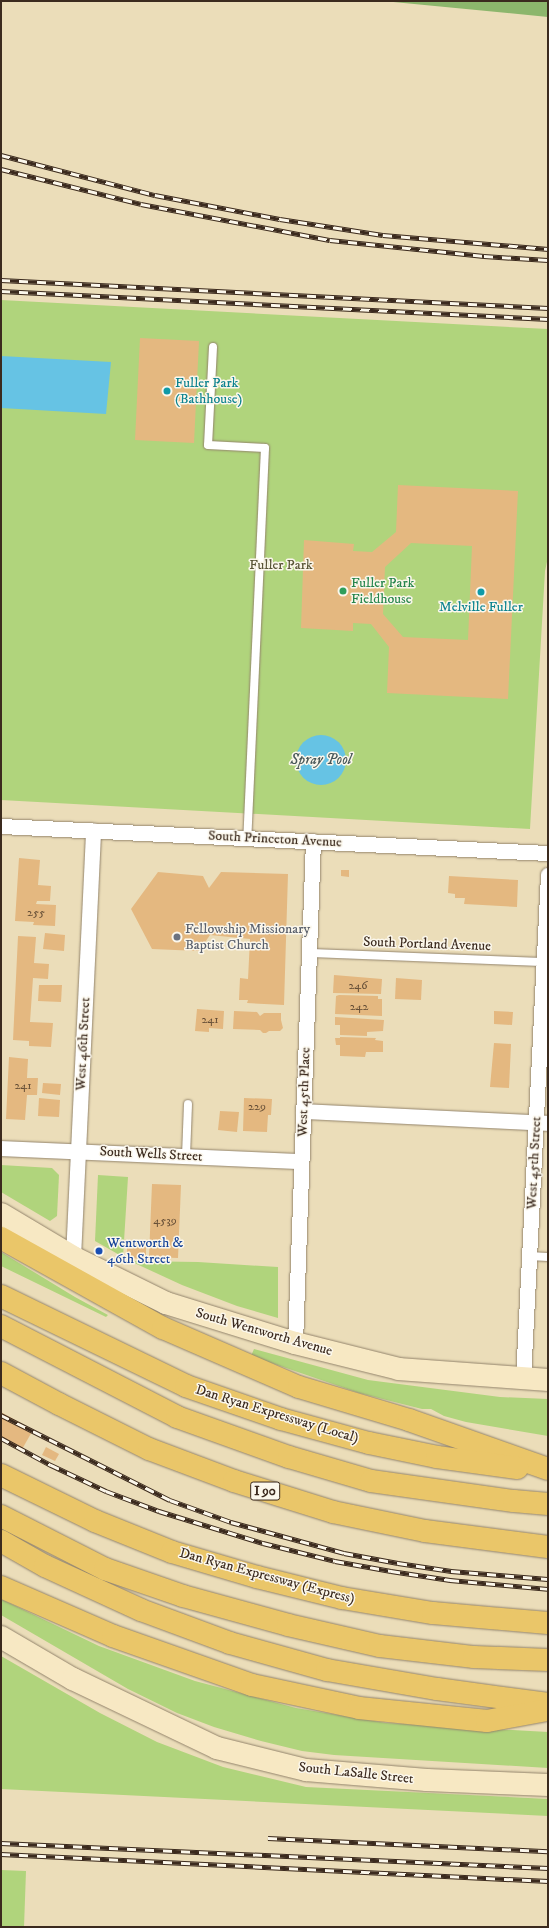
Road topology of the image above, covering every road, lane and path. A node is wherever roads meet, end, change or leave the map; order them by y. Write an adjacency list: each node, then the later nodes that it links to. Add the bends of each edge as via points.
1 (213, 347): 4 (lane, via 208,445 266,448)
2 (1, 826): 3 (street, South Princeton Avenue)
3 (93, 830): 4 (street, South Princeton Avenue); 15 (street, West 46th Street)
4 (247, 838): 5 (street, South Princeton Avenue)
5 (313, 841): 6 (street, South Princeton Avenue); 8 (street, West 45th Place)
6 (548, 853)
7 (548, 875): 9 (street, West 45th Street)
8 (309, 953): 9 (lane, South Portland Avenue); 12 (street, West 45th Place)
9 (544, 962): 10 (street, West 45th Street)
10 (545, 989): 13 (street, West 45th Street)
11 (188, 1104): 16 (lane)
12 (303, 1111): 13 (street); 17 (street, West 45th Place)
13 (542, 1123): 20 (street, West 45th Street)
14 (1, 1148): 15 (street, South Wells Street)
15 (78, 1150): 16 (street, South Wells Street); 21 (street, West 46th Street)
16 (186, 1156): 17 (street, South Wells Street)
17 (301, 1161): 25 (street, West 45th Place)
18 (1, 1214): 21 (main road, South Wentworth Avenue)
19 (1, 1238): 29 (highway, via 163,1328 299,1387 410,1420)
20 (529, 1256): 22 (lane); 27 (street, West 45th Street)
21 (73, 1257): 25 (main road, South Wentworth Avenue, via 166,1304)
22 (548, 1257)
23 (1, 1296): 29 (highway, Dan Ryan Expressway (Local), via 186,1386 281,1419 369,1443 437,1457)
24 (1, 1326): 31 (highway, via 177,1417 289,1457 371,1481 514,1502)
25 (295, 1343): 27 (main road, South Wentworth Avenue, via 399,1369)
26 (1, 1373): 34 (highway, I 90, via 149,1449 234,1481 333,1512 425,1531)
27 (523, 1379): 28 (main road, South Wentworth Avenue)
28 (548, 1380)
29 (548, 1470)
30 (1, 1475): 36 (highway, Dan Ryan Expressway (Express), via 95,1521 172,1552 257,1577 342,1598 433,1613)
31 (548, 1504)
32 (1, 1516): 38 (highway, via 105,1569 182,1596 288,1625 380,1646 474,1657)
33 (1, 1541): 39 (highway, via 45,1566 141,1610 230,1643 327,1670 436,1689)
34 (548, 1547)
35 (1, 1587): 40 (highway, via 113,1636 252,1685 359,1708 487,1721)
36 (548, 1623)
37 (1, 1637): 41 (main road, South LaSalle Street, via 73,1679 217,1748 306,1770 427,1780)
38 (548, 1660)
39 (548, 1704)
40 (548, 1710)
41 (548, 1785)

